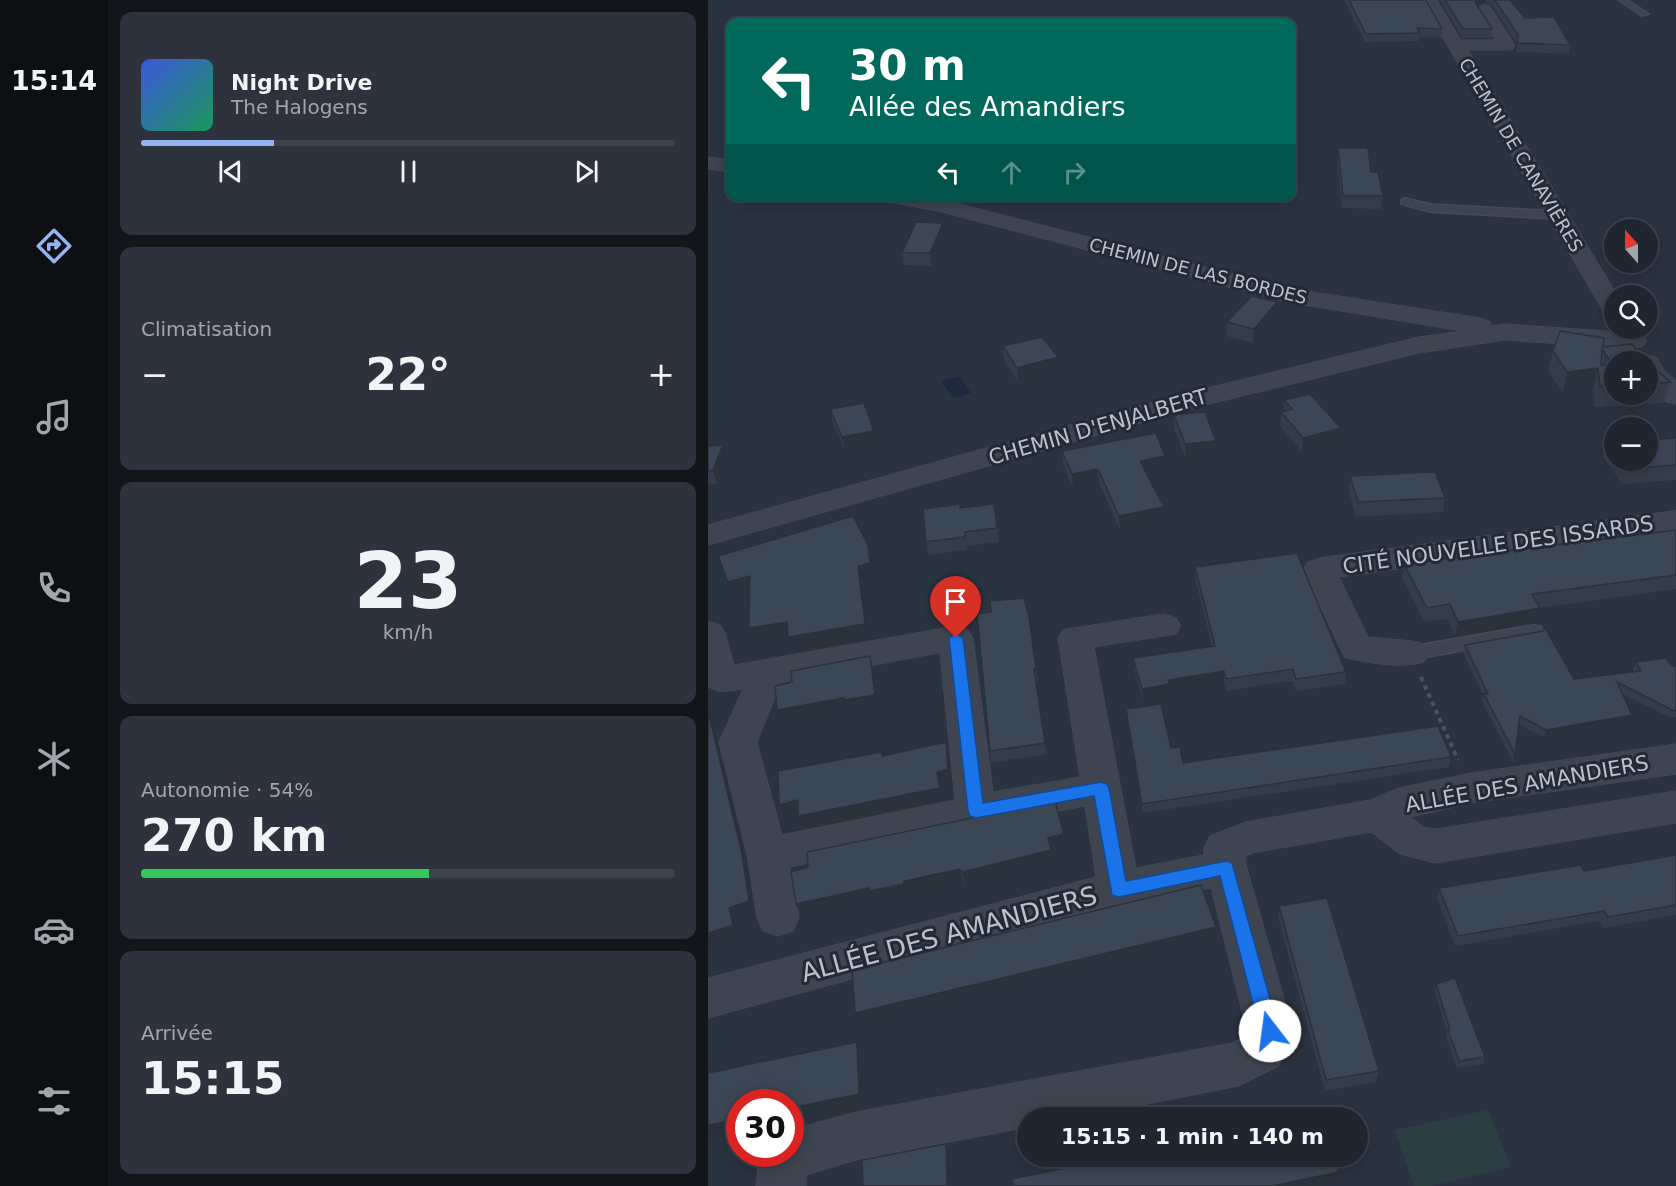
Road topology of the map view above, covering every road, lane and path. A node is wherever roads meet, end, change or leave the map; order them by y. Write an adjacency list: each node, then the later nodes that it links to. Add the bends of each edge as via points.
1 (1428, 0): 4 (street, CHEMIN DE CANAVIÈRES)
2 (1622, 0): 3 (lane)
3 (1645, 14)
4 (1441, 22): 5 (street, CHEMIN DE CANAVIÈRES); 5 (street, via 1467,22 1488,15 1506,45)
5 (1454, 45): 10 (street, CHEMIN DE CANAVIÈRES)
6 (708, 163): 7 (street)
7 (726, 165)
8 (917, 201): 12 (street, CHEMIN DE LAS BORDES, via 1286,295 1479,326)
9 (1406, 202): 10 (lane, via 1430,208)
10 (1557, 215): 11 (street, CHEMIN DE CANAVIÈRES)
11 (1604, 293)
12 (1498, 334): 13 (street, CHEMIN D'ENJALBERT); 17 (street, CHEMIN D'ENJALBERT, via 1419,345 1192,399)
13 (1640, 351)
14 (1658, 379): 15 (street)
15 (1676, 396)
16 (1676, 521): 21 (street, CITÉ NOUVELLE DES ISSARDS, via 1319,568 1356,648)
17 (708, 535)
18 (1164, 626): 24 (street, via 1075,638)
19 (1534, 631): 21 (lane)
20 (708, 633): 22 (street, via 721,679)
21 (1412, 653): 25 (path)
22 (768, 672): 27 (street, via 956,638); 29 (street, via 738,742)
23 (1676, 759): 25 (street, ALLÉE DES AMANDIERS)
24 (1101, 788): 27 (street); 31 (street)
25 (1471, 788): 28 (street, ALLÉE DES AMANDIERS, via 1400,804)
26 (1676, 807): 28 (street, via 1436,846 1414,842)
27 (976, 811): 29 (street)
28 (1377, 815): 30 (street, ALLÉE DES AMANDIERS, via 1246,838 1224,848)
29 (767, 855): 32 (street)
30 (1226, 868): 31 (street, ALLÉE DES AMANDIERS); 34 (street, via 1270,1031 1263,1052 1238,1064 845,1139 782,1157)
31 (1119, 889): 33 (street, ALLÉE DES AMANDIERS)
32 (778, 918)
33 (708, 998)
34 (781, 1186)

